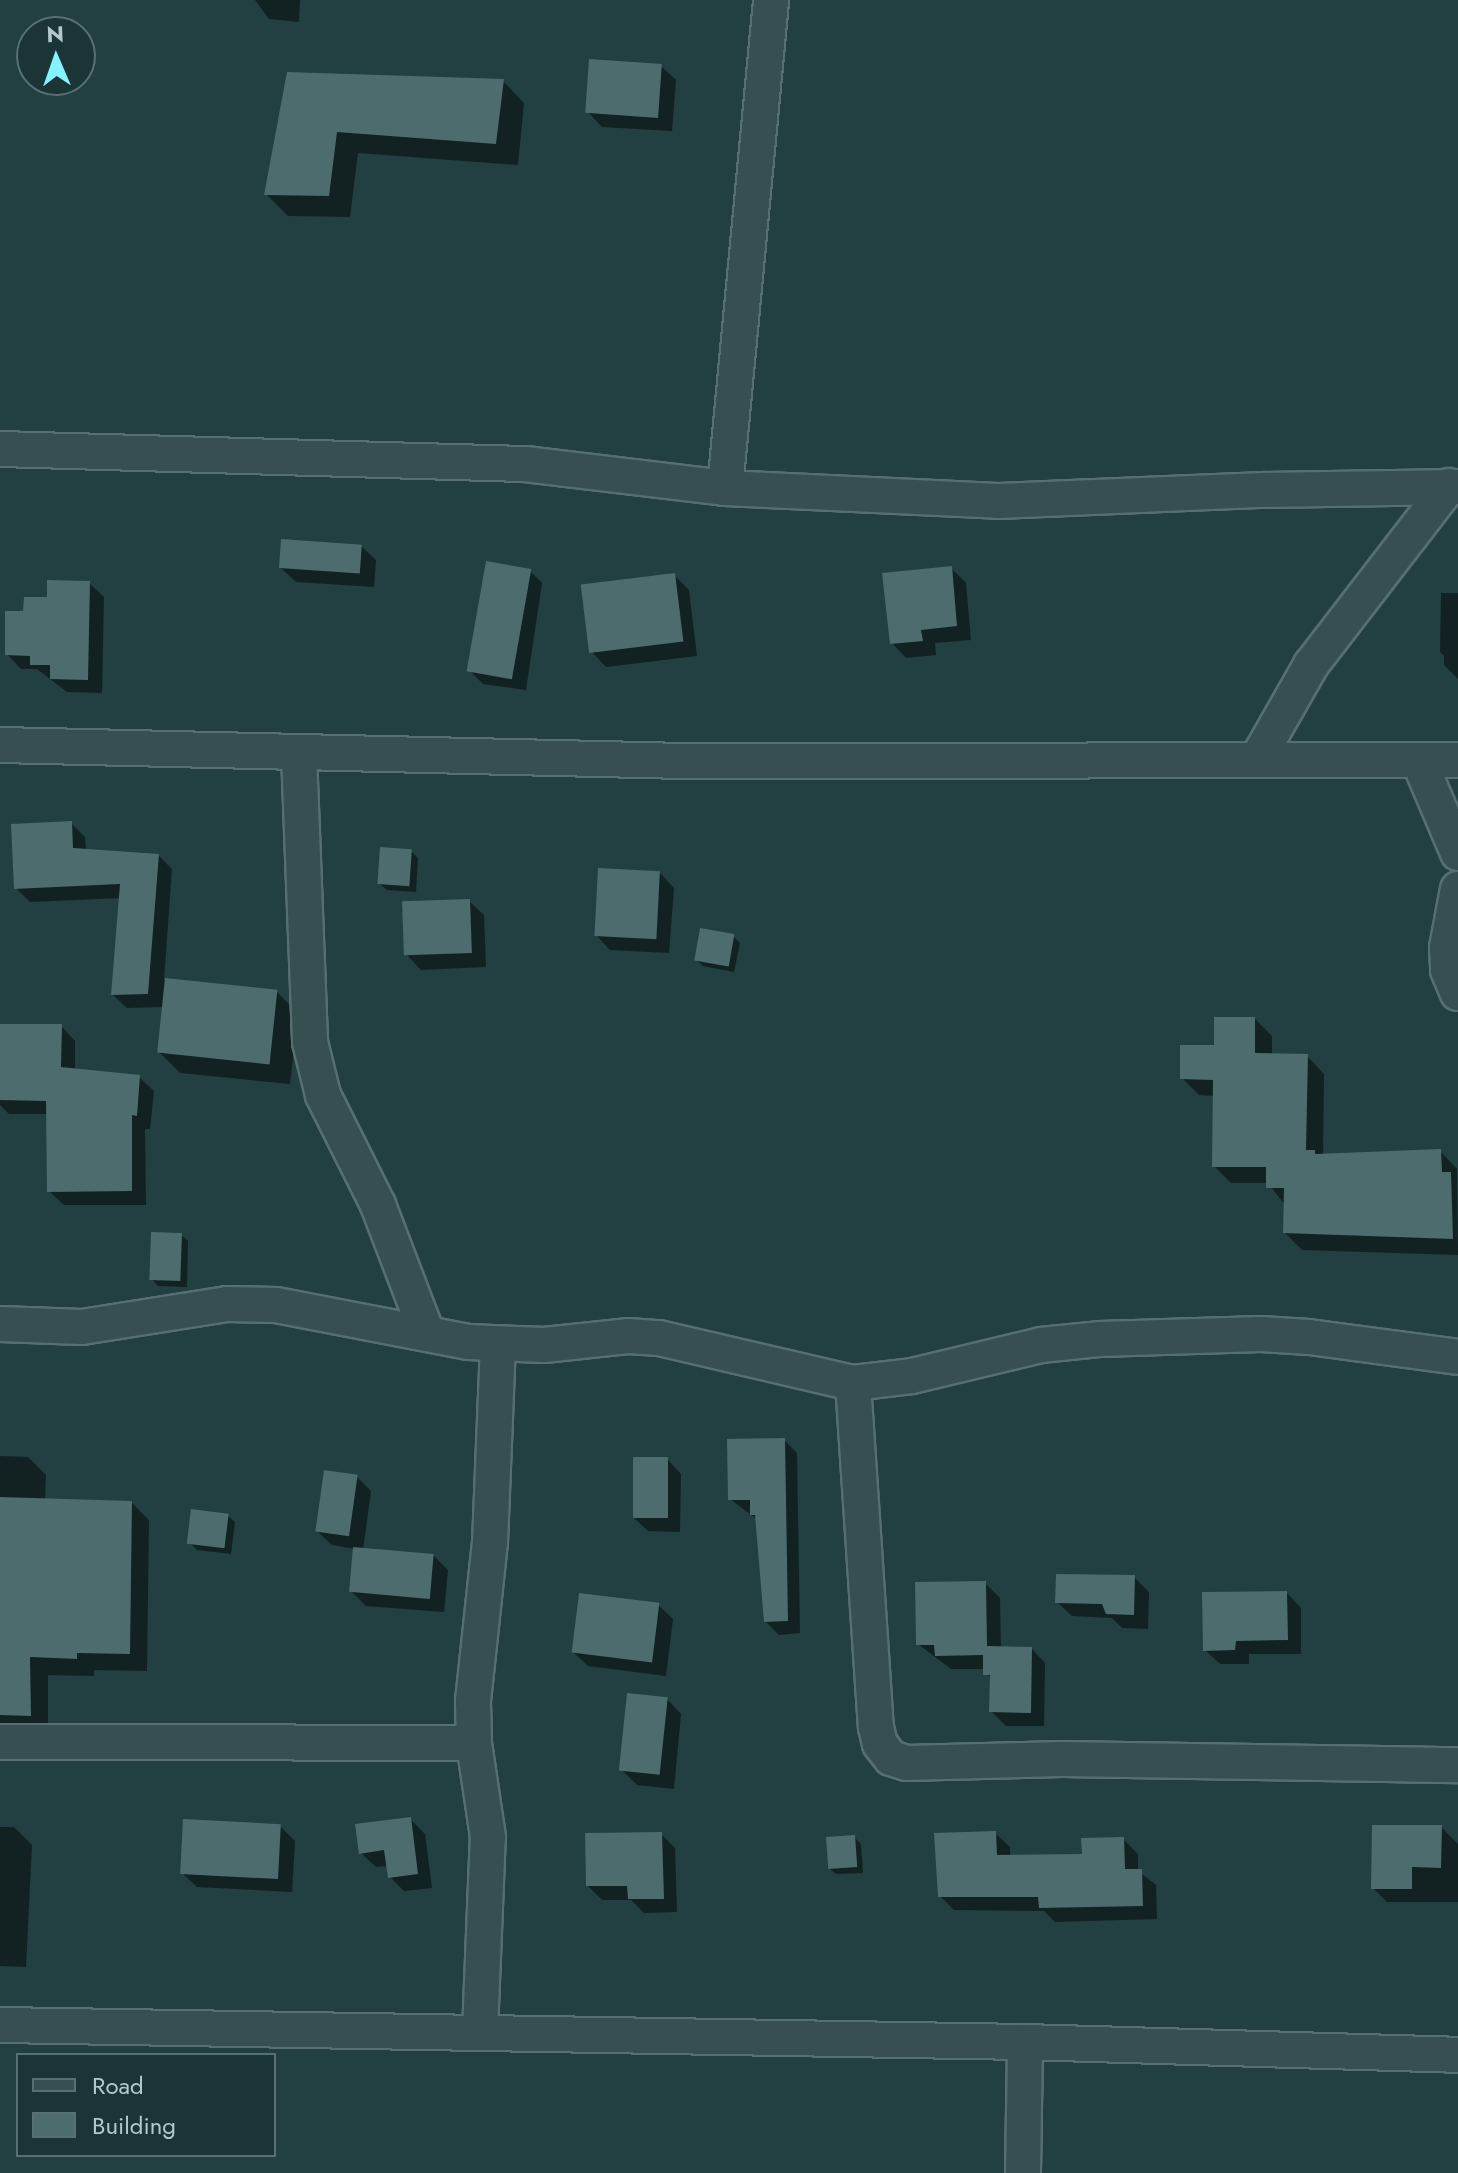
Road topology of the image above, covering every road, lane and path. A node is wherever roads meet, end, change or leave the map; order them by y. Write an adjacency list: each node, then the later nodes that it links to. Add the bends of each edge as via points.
1 (771, 0): 4 (street)
2 (0, 449): 4 (street, via 525,464)
3 (1454, 486): 4 (street, via 998,501); 7 (street, via 1311,665)
4 (725, 488)
5 (0, 745): 6 (street)
6 (299, 754): 7 (street, via 683,761); 14 (street, via 310,1042 323,1095 378,1205)
7 (1258, 758): 9 (street)
8 (1458, 760): 9 (street)
9 (1419, 761): 10 (street)
10 (1458, 853)
11 (1458, 889): 12 (street, via 1447,948 1448,970)
12 (1458, 993)
13 (0, 1324): 14 (street, via 82,1327 227,1304 276,1305)
14 (427, 1333): 15 (street)
15 (498, 1344): 17 (street, via 659,1338); 19 (street, via 491,1530 473,1701)
16 (1458, 1357): 17 (street, via 1261,1334 1099,1339 1041,1345 912,1376)
17 (853, 1383): 20 (street, via 876,1727 891,1758 906,1763 1062,1759)
18 (0, 1742): 19 (street)
19 (474, 1743): 22 (street, via 488,1837)
20 (1458, 1765)
21 (0, 2025): 22 (street)
22 (480, 2032): 23 (street)
23 (1025, 2042): 24 (street); 25 (street)
24 (1458, 2055)
25 (1023, 2173)

